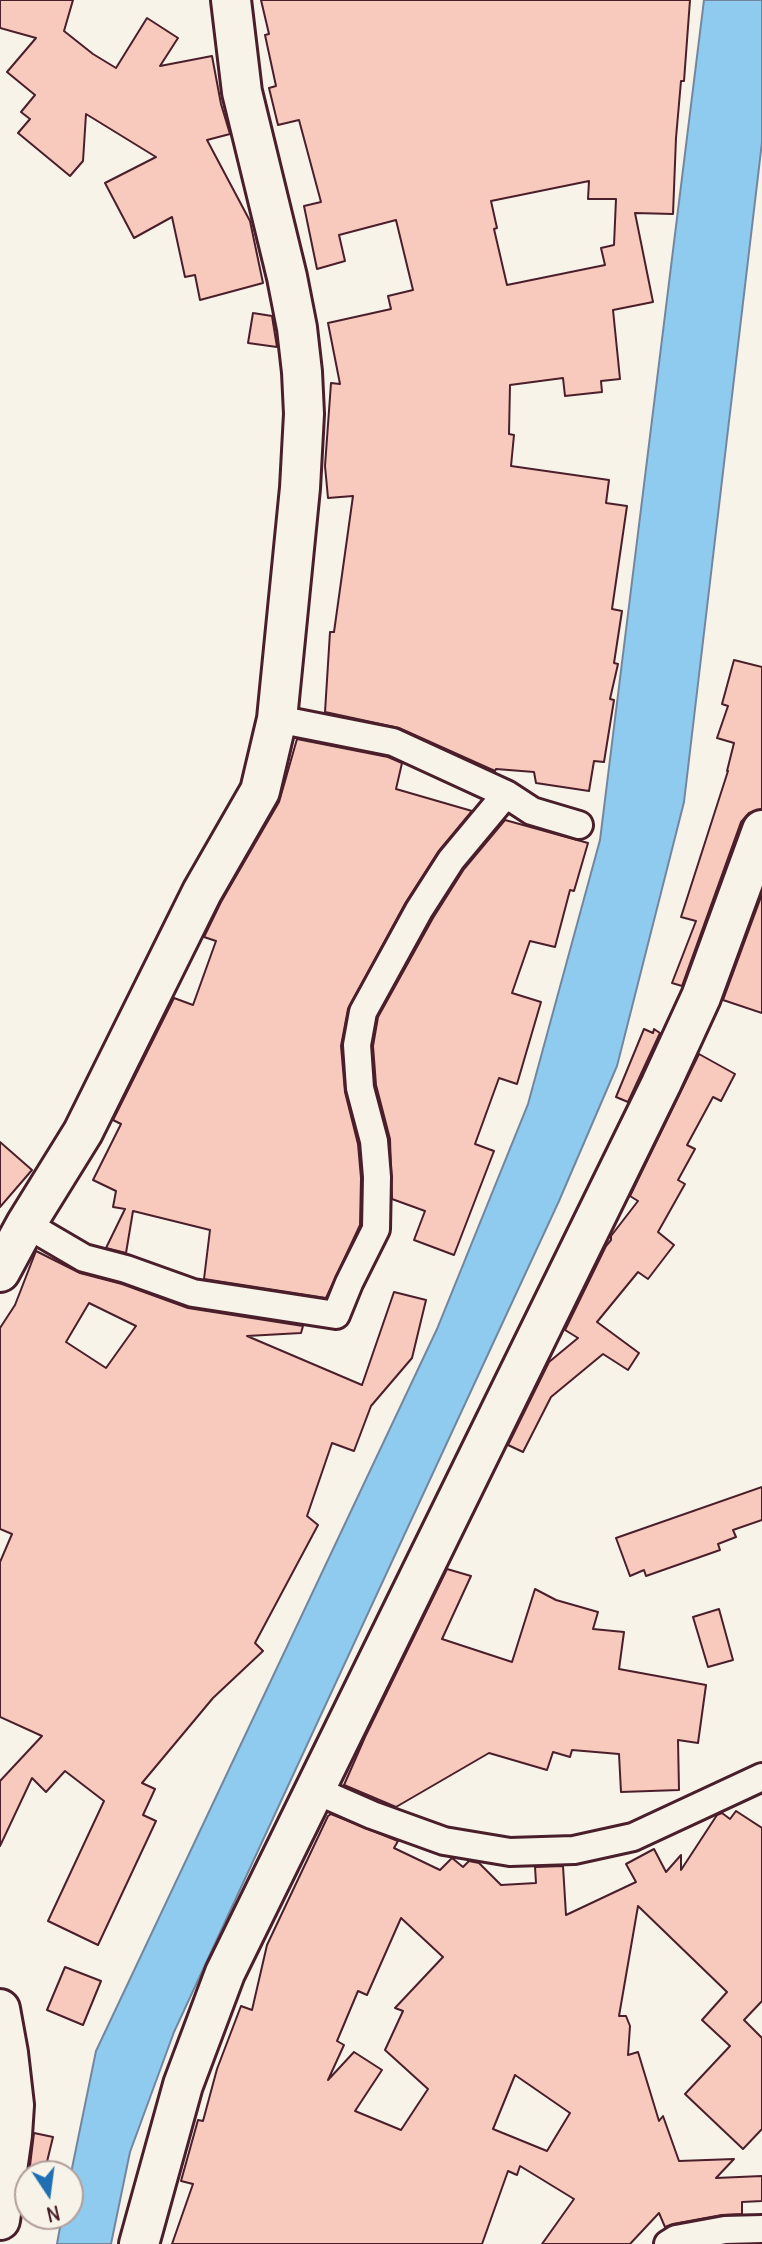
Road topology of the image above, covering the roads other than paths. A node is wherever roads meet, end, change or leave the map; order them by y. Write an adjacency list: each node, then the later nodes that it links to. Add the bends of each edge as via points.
1 (231, 0): 2 (street, via 242,92 287,277 302,372 300,488)
2 (277, 719): 3 (street, via 393,742); 6 (street, via 260,791 202,892 83,1132)
3 (506, 794): 4 (street, via 532,810); 6 (street, via 451,860 363,1012 356,1045 360,1088 374,1141 376,1229 337,1315 192,1293 84,1258)
4 (579, 825)
5 (762, 830): 9 (street, via 701,997 662,1084)
6 (26, 1224): 7 (street)
7 (0, 1272)
8 (762, 1777): 9 (street, via 633,1836 574,1850 510,1852 444,1841)
9 (315, 1790): 13 (street, via 225,1973 183,2085)
10 (0, 2009): 11 (street, via 14,2105)
11 (0, 2220)
12 (762, 2229): 14 (street, via 724,2230)
13 (139, 2244)
14 (668, 2244)

